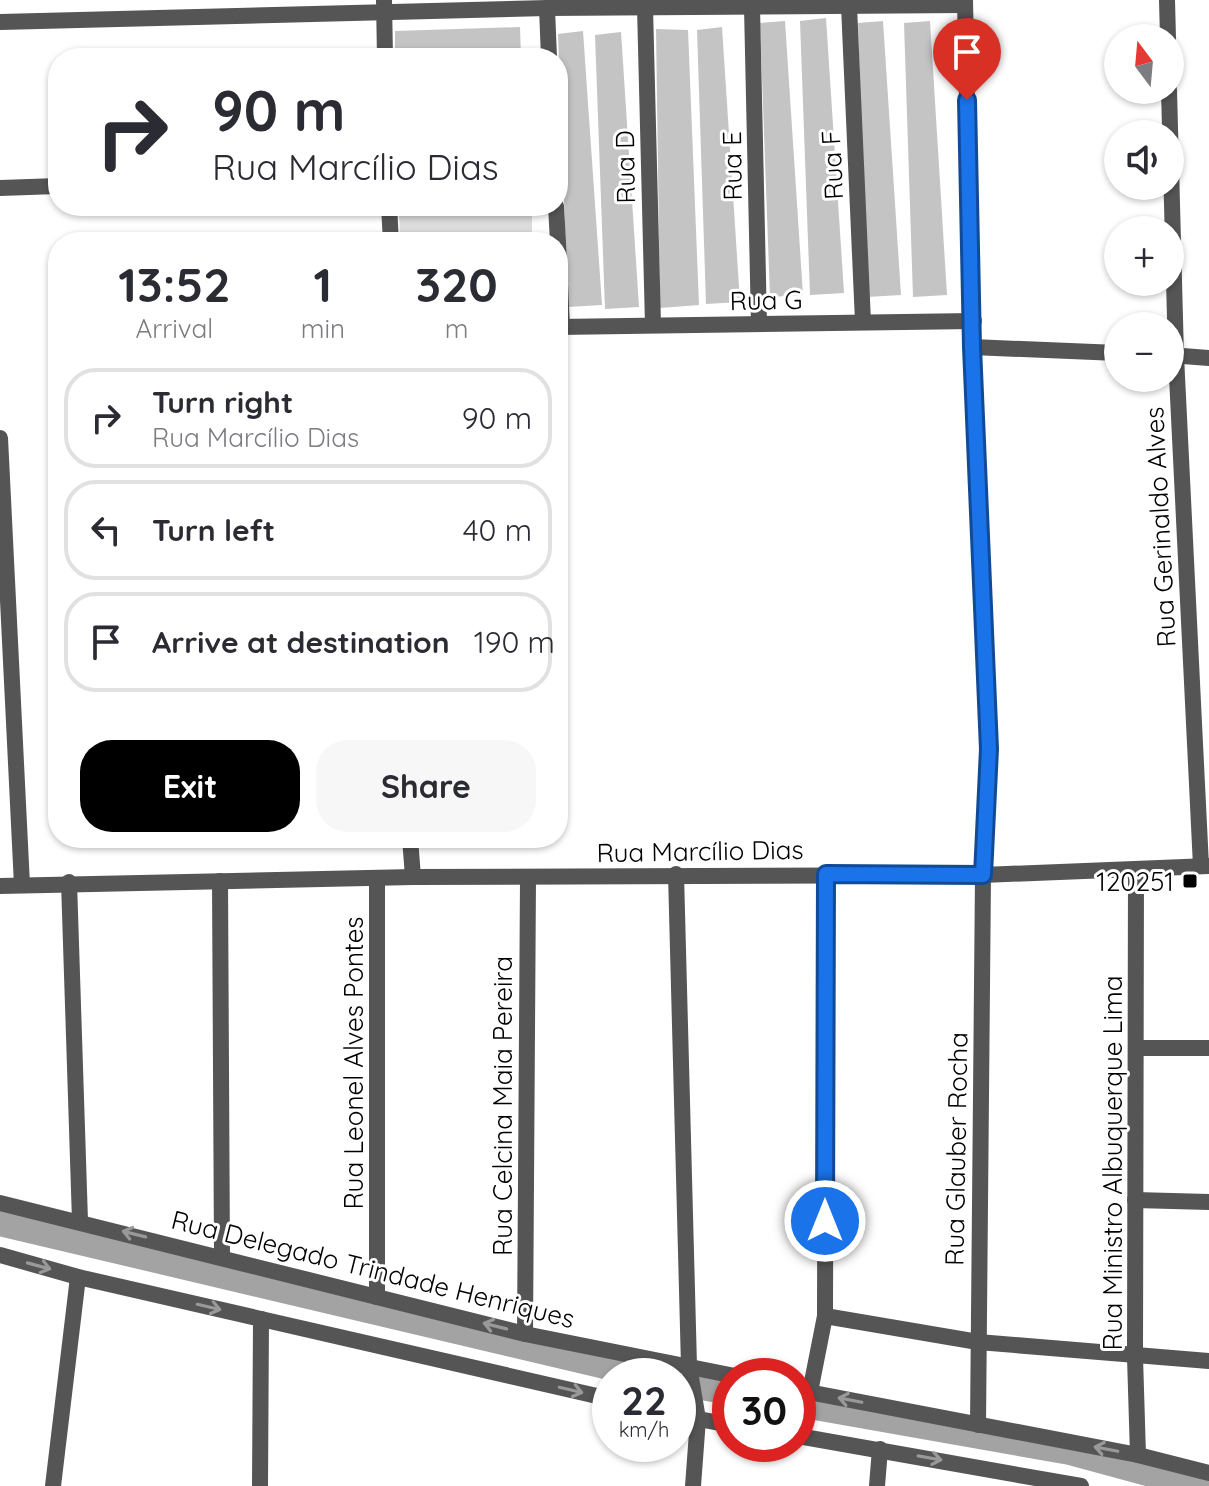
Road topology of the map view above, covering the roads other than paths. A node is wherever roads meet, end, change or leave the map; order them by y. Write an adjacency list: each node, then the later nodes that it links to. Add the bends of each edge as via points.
1 (1167, 0): 9 (street)
2 (965, 2): 3 (street); 16 (street, Rua Glauber Rocha)
3 (849, 6): 6 (street); 17 (street, Rua F)
4 (385, 7): 7 (street); 8 (street); 10 (street)
5 (645, 7): 6 (street); 7 (street); 19 (street, Rua D)
6 (752, 7): 18 (street, Rua E)
7 (547, 8): 11 (street)
8 (0, 22)
9 (1168, 24)
10 (385, 48)
11 (549, 48)
12 (1169, 104): 15 (street, Rua Gerinaldo Alves)
13 (48, 186): 14 (street)
14 (0, 188)
15 (1172, 312)
16 (974, 321): 17 (street, Rua G); 21 (street, Rua Glauber Rocha)
17 (863, 322): 18 (street, Rua G)
18 (759, 324): 19 (street, Rua G)
19 (653, 325): 20 (street, Rua G)
20 (568, 327)
21 (972, 347): 22 (street); 32 (street, Rua Glauber Rocha, via 989,749)
22 (1104, 352)
23 (1184, 357): 24 (street)
24 (1209, 358)
25 (1175, 392): 28 (street, Rua Gerinaldo Alves)
26 (0, 438): 38 (street)
27 (411, 848): 33 (street)
28 (1205, 866): 29 (street, Rua Marcílio Dias)
29 (1136, 872): 32 (street, Rua Marcílio Dias); 40 (street, Rua Ministro Albuquerque Lima)
30 (676, 874): 31 (street, Rua Marcílio Dias); 35 (street, Rua Marcílio Dias); 56 (street)
31 (826, 874): 32 (street, Rua Marcílio Dias); 50 (street)
32 (983, 875): 53 (street, Rua Glauber Rocha)
33 (413, 877): 34 (street, Rua Marcílio Dias); 35 (street, Rua Marcílio Dias)
34 (377, 878): 36 (street, Rua Marcílio Dias); 49 (street, Rua Leonel Alves Pontes)
35 (528, 879): 52 (street, Rua Celcina Maia Pereira)
36 (220, 881): 37 (street, Rua Marcílio Dias); 47 (street)
37 (69, 882): 38 (street, Rua Marcílio Dias); 45 (street)
38 (22, 885): 39 (street, Rua Marcílio Dias)
39 (0, 886)
40 (1138, 1048): 41 (street); 42 (street, Rua Ministro Albuquerque Lima)
41 (1209, 1048)
42 (1135, 1200): 43 (street); 54 (street, Rua Ministro Albuquerque Lima)
43 (1209, 1202)
44 (0, 1203): 45 (street, Rua Delegado Trindade Henriques)
45 (80, 1221): 47 (street, Rua Delegado Trindade Henriques, one-way to 45)
46 (0, 1255): 48 (street, one-way to 48)
47 (222, 1256): 49 (street, Rua Delegado Trindade Henriques)
48 (78, 1277): 51 (street, one-way to 51); 69 (street)
49 (377, 1297): 52 (street, Rua Delegado Trindade Henriques, one-way to 49)
50 (825, 1316): 53 (street); 57 (street)
51 (261, 1319): 60 (street, one-way to 60); 70 (street)
52 (525, 1334): 55 (street, Rua Delegado Trindade Henriques)
53 (978, 1342): 54 (street); 63 (street, Rua Glauber Rocha)
54 (1135, 1357): 58 (street); 66 (street, Rua Ministro Albuquerque Lima)
55 (629, 1358)
56 (690, 1358)
57 (813, 1358)
58 (1209, 1361)
59 (816, 1393): 63 (street, one-way to 59)
60 (592, 1395)
61 (696, 1411): 62 (street)
62 (712, 1418)
63 (978, 1425): 66 (street, one-way to 63)
64 (816, 1439): 65 (street)
65 (880, 1449): 72 (street); 73 (street, one-way to 73)
66 (1138, 1455): 68 (street)
67 (694, 1462): 71 (street)
68 (1209, 1473)
69 (53, 1486)
70 (260, 1486)
71 (693, 1486)
72 (877, 1486)
73 (1081, 1486)

